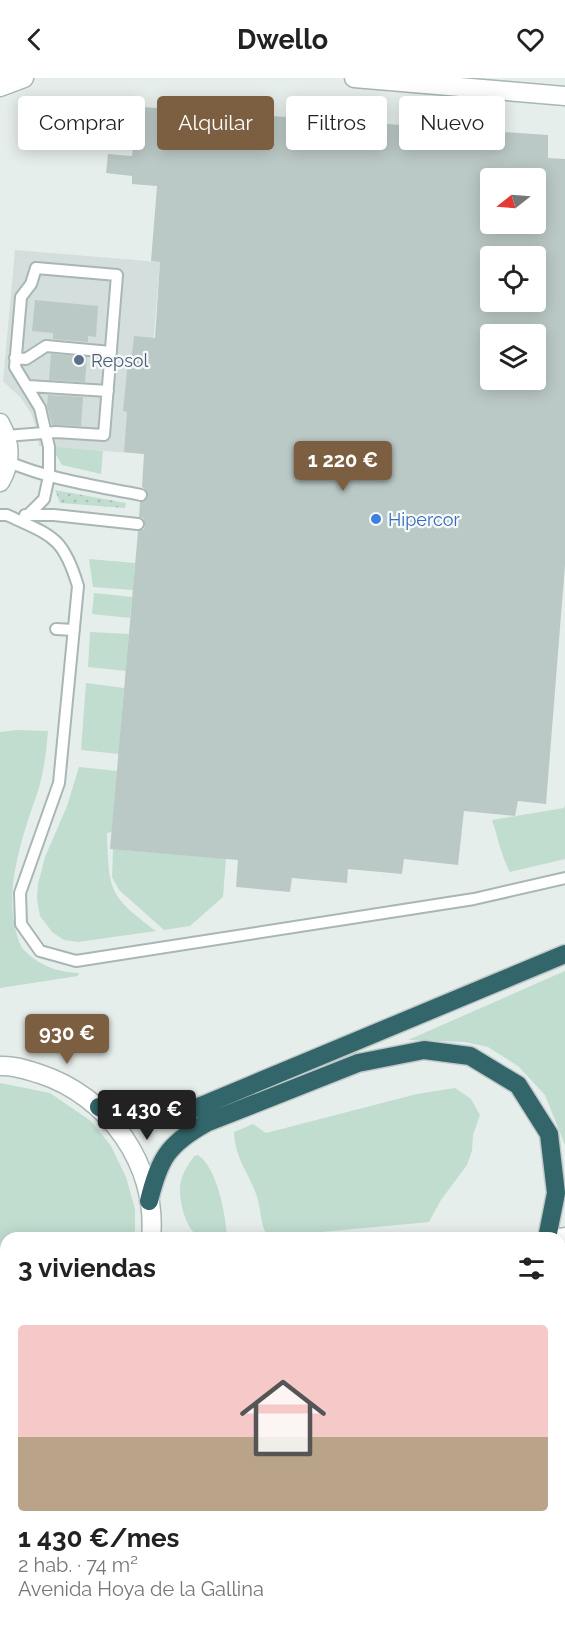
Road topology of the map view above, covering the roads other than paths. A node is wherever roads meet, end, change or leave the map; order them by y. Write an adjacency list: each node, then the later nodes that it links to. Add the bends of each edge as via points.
1 (24, 78): 3 (street)
2 (354, 78): 4 (street)
3 (0, 87)
4 (565, 96)
5 (111, 352): 6 (lane, via 46,346 26,359); 6 (lane, via 117,275 36,268 21,297); 8 (lane)
6 (15, 358): 7 (lane, via 15,367)
7 (28, 386): 8 (lane); 10 (lane, via 40,408)
8 (108, 391): 10 (lane, via 104,435)
9 (3, 430): 10 (lane); 11 (street)
10 (46, 433): 12 (lane)
11 (9, 462): 12 (lane); 13 (street)
12 (49, 476): 14 (lane); 16 (lane, via 44,499)
13 (0, 482)
14 (141, 495)
15 (3, 515): 16 (lane); 19 (lane, via 48,534 70,561 78,586)
16 (28, 515): 17 (lane)
17 (138, 524)
18 (56, 629): 19 (lane)
19 (74, 630): 20 (lane, via 59,783 20,892 21,924 40,951 76,960 474,899)
20 (565, 878)
21 (565, 954): 23 (highway, via 177,1116 152,1120 116,1115)
22 (4, 1064): 23 (street, via 53,1078 81,1092)
23 (99, 1107): 24 (street, via 118,1127 135,1156)
24 (149, 1201): 25 (street); 26 (highway, via 158,1167 172,1146 206,1123 358,1063 424,1050 470,1056 518,1086 549,1134 556,1193)
25 (154, 1232)
26 (548, 1232)

